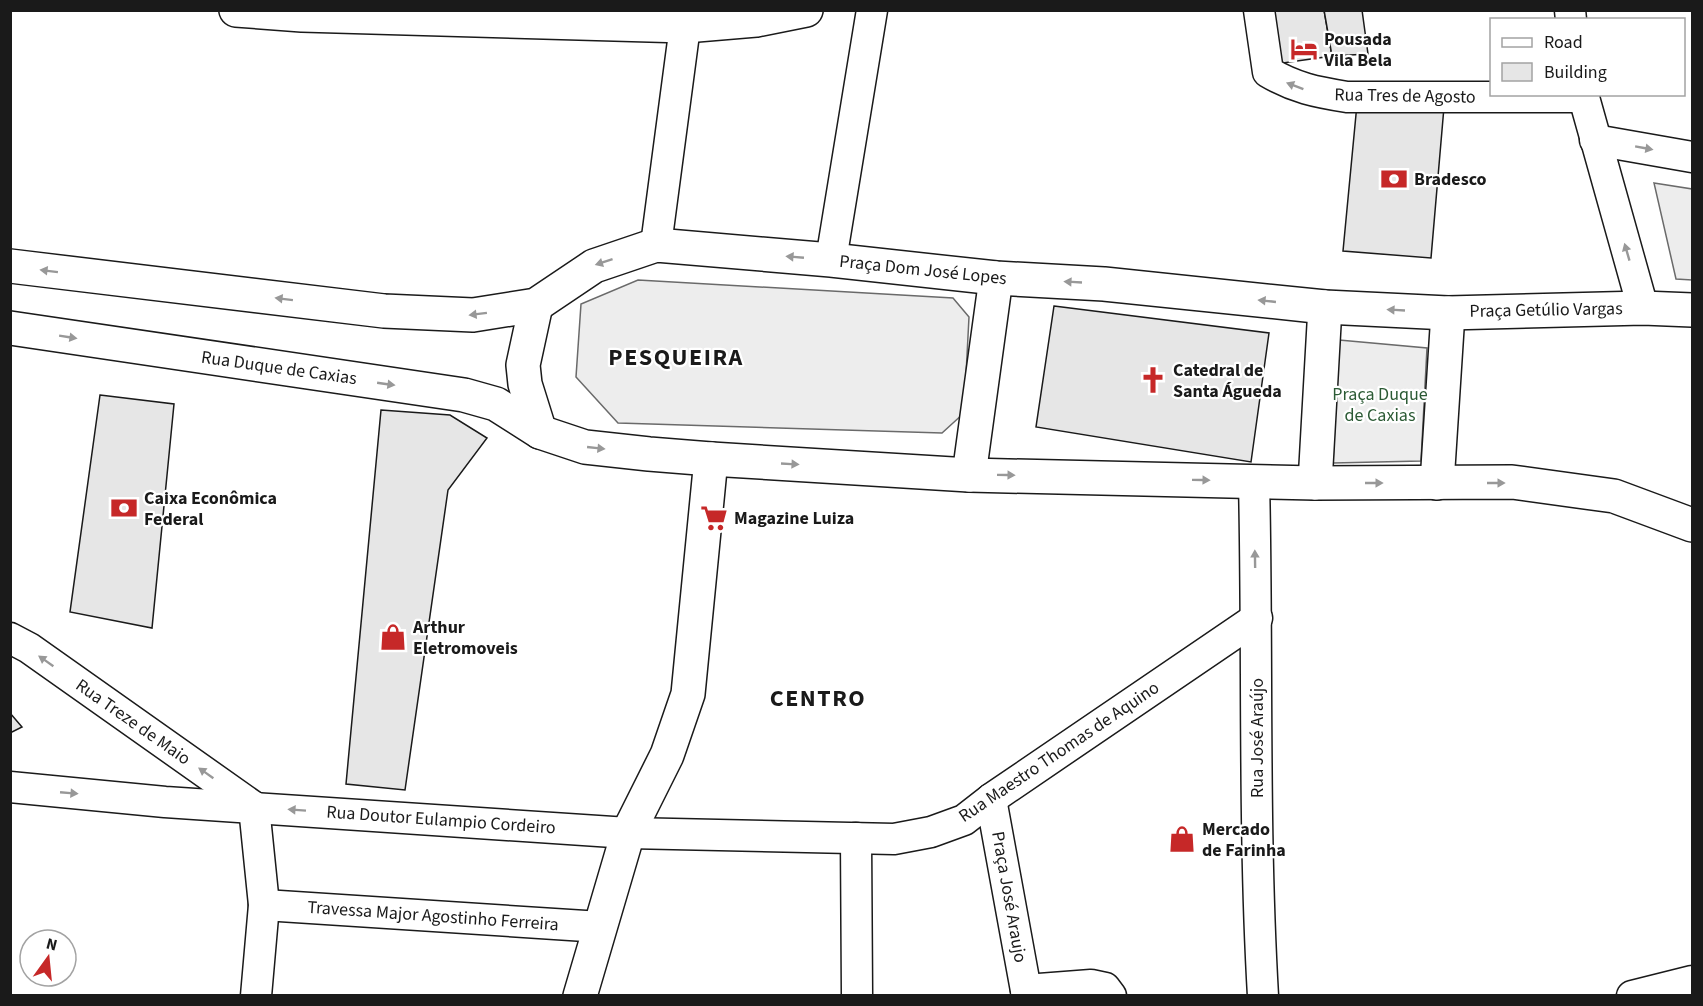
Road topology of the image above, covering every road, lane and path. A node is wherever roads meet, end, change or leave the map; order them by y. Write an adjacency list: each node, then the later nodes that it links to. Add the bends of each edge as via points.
1 (236, 10): 6 (main road)
2 (806, 10): 5 (main road)
3 (872, 10): 11 (street)
4 (1259, 10): 7 (street, Rua Tres de Agosto, one-way to 4, via 1347,97 1309,91 1268,72)
5 (756, 15): 6 (main road)
6 (685, 26): 10 (street)
7 (1583, 96): 8 (street)
8 (1595, 140): 9 (street, one-way to 9); 16 (street, one-way to 8)
9 (1692, 157)
10 (656, 245): 11 (main road, Praça Dom José Lopes, one-way to 10); 14 (main road, Praça Dom José Lopes, one-way to 14, via 594,266)
11 (831, 260): 13 (main road, Praça Dom José Lopes)
12 (10, 266): 14 (main road, one-way to 12, via 473,315 384,311)
13 (996, 278): 15 (main road, Praça Dom José Lopes, one-way to 13, via 1104,284); 22 (main road)
14 (536, 305): 20 (main road, via 524,365 525,384)
15 (1325, 307): 18 (main road, Praça Getúlio Vargas, one-way to 15); 24 (main road)
16 (1643, 308): 17 (main road, Praça Getúlio Vargas); 18 (main road, Praça Getúlio Vargas)
17 (1692, 310)
18 (1448, 313): 25 (main road, Praça Getúlio Vargas)
19 (10, 328): 20 (main road, Rua Duque de Caxias, one-way to 20, via 464,395 496,404)
20 (540, 432): 21 (main road, one-way to 21, via 585,447)
21 (711, 459): 22 (main road, one-way to 22); 32 (main road, via 688,694 667,755)
22 (969, 475): 23 (main road, one-way to 23)
23 (1254, 481): 24 (main road); 27 (street, Rua José Araújo, one-way to 23)
24 (1315, 483): 25 (main road, one-way to 25)
25 (1437, 483): 26 (main road, one-way to 26, via 1512,482 1614,496)
26 (1692, 525)
27 (1257, 618): 30 (street, Rua Maestro Thomas de Aquino); 42 (street, Rua José Araújo, via 1258,911)
28 (10, 638): 31 (street, Rua Treze de Maio, one-way to 28)
29 (10, 787): 31 (street, Rua Doutor Eulampio Cordeiro, one-way to 31)
30 (991, 799): 33 (street, Rua Maestro Thomas de Aquino, via 964,820 931,832 894,839); 37 (street, Praça José Araujo)
31 (254, 807): 32 (street, Rua Doutor Eulampio Cordeiro, one-way to 31); 34 (street)
32 (628, 833): 33 (street, Rua Maestro Thomas de Aquino); 35 (main road)
33 (856, 838): 40 (street)
34 (264, 904): 35 (street, Travessa Major Agostinho Ferreira); 38 (street)
35 (601, 927): 39 (main road)
36 (1692, 981): 43 (street)
37 (1026, 993): 41 (street, via 1092,985 1104,988)
38 (256, 996)
39 (580, 996)
40 (857, 996)
41 (1111, 996)
42 (1263, 996)
43 (1632, 996)

